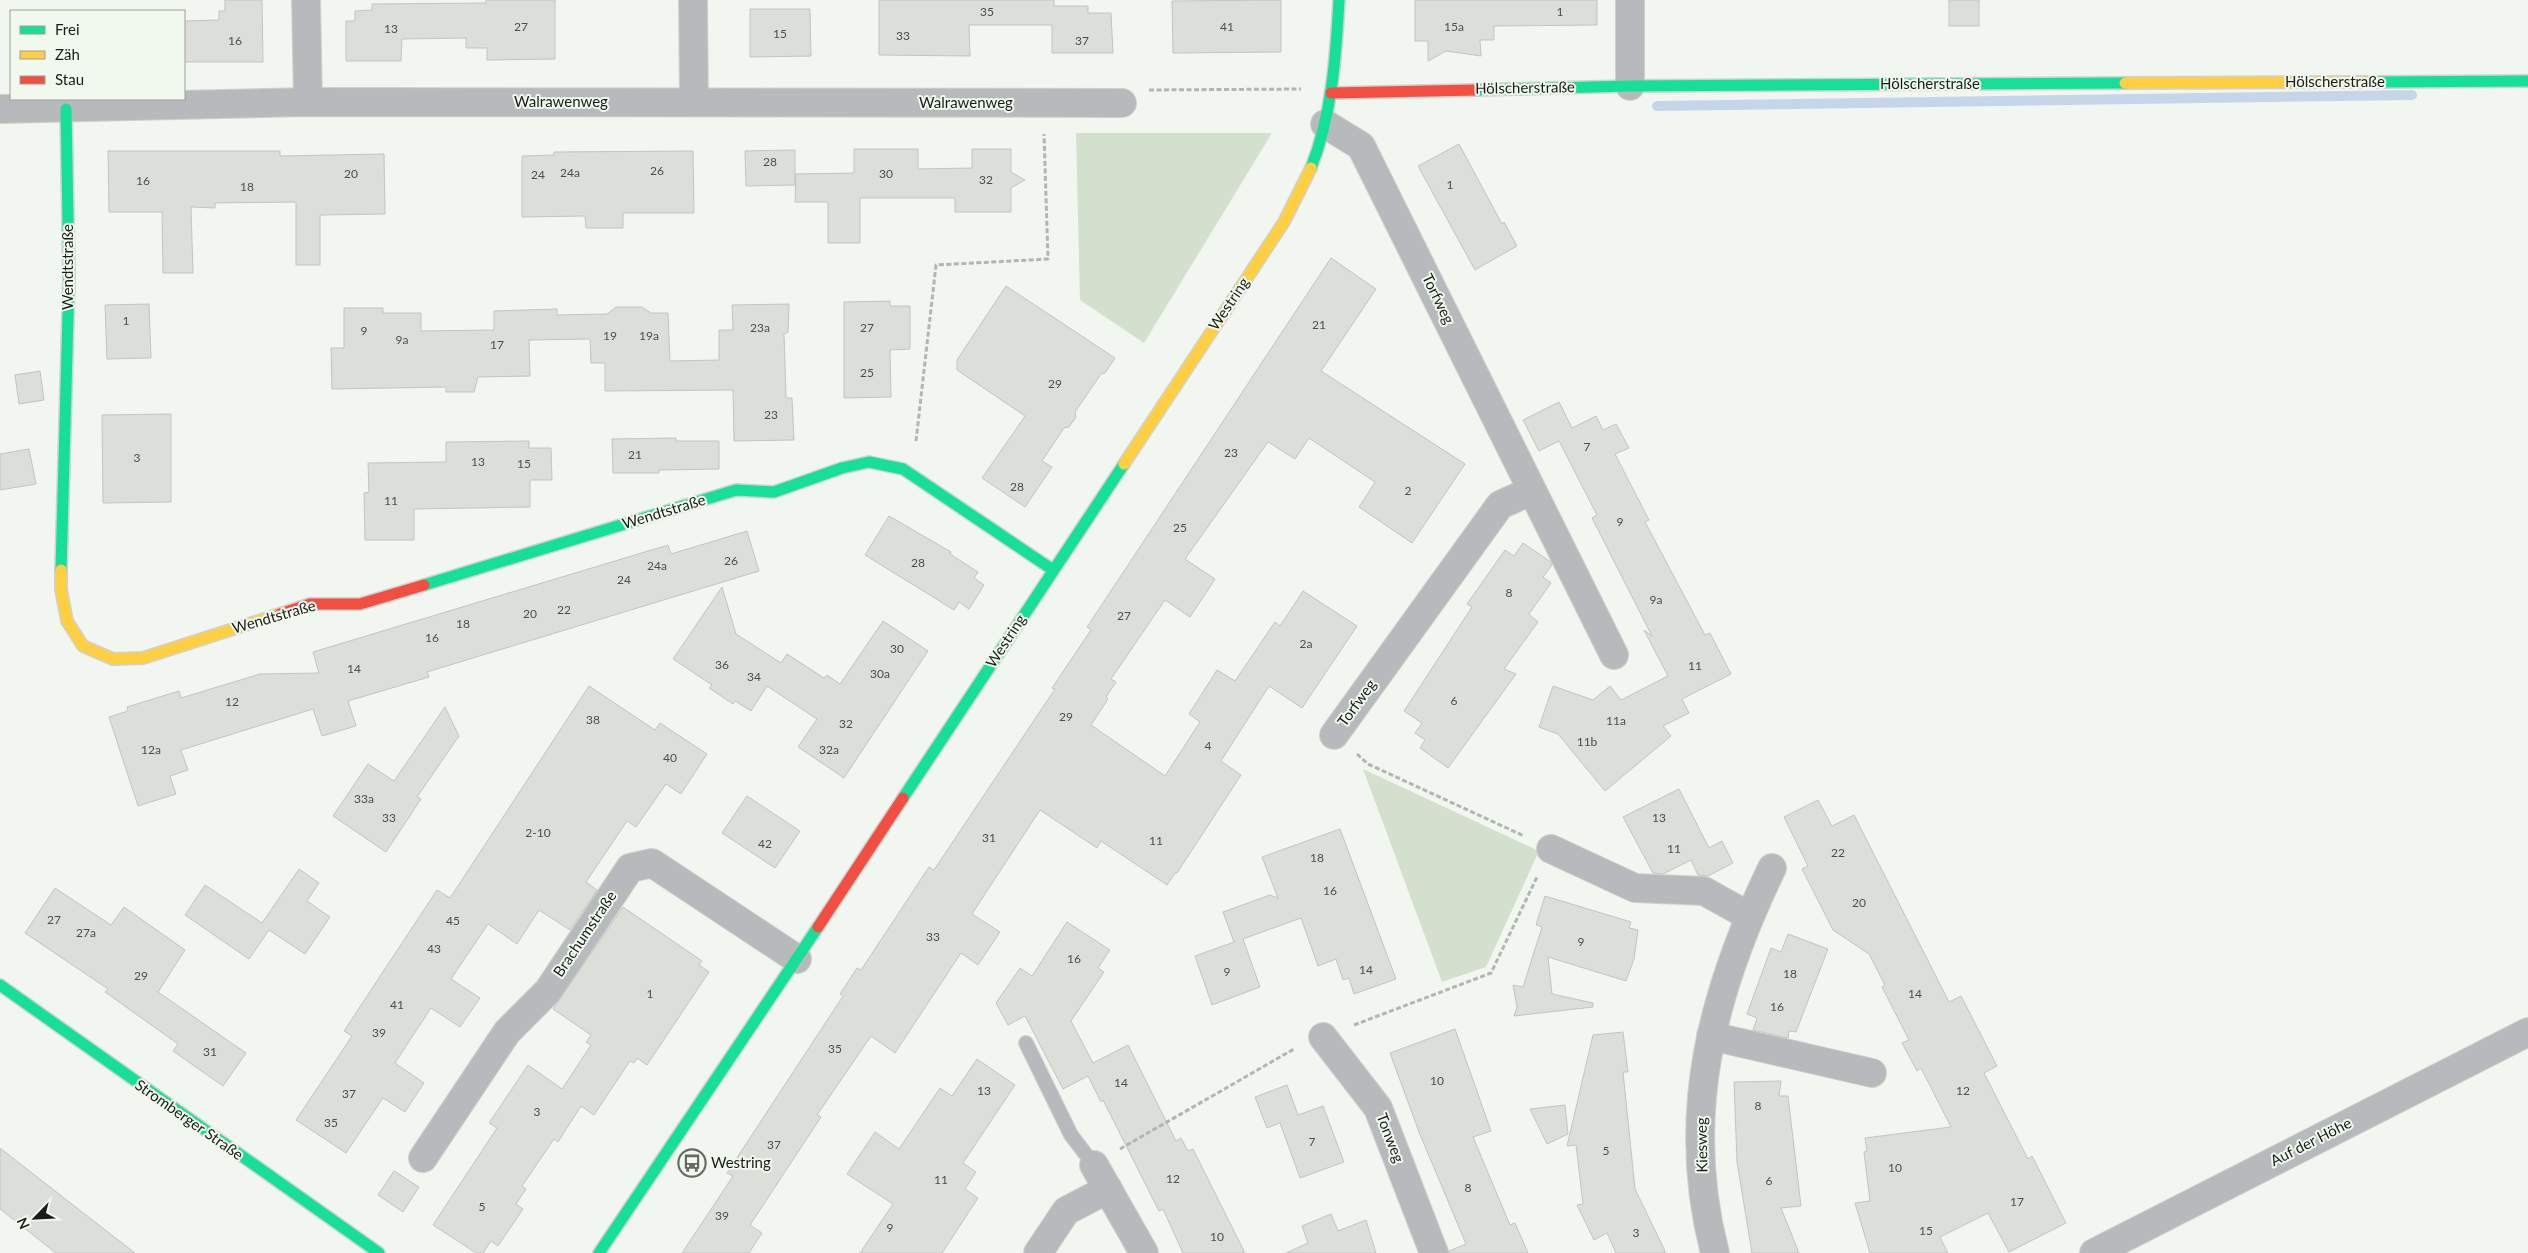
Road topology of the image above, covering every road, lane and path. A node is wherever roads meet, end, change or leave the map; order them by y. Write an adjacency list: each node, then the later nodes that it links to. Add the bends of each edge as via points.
1 (306, 0): 8 (street)
2 (693, 0): 9 (street)
3 (1339, 0): 7 (street, Westring)
4 (1630, 0): 6 (street)
5 (2528, 81): 6 (street, Hölscherstraße)
6 (1630, 86): 7 (street, Hölscherstraße)
7 (1331, 93): 10 (path, via 1292,88 1143,90); 14 (street, Westring)
8 (308, 102): 9 (street, Walrawenweg); 12 (street, Walrawenweg)
9 (694, 102): 11 (street, Walrawenweg)
10 (1122, 103): 11 (street, Walrawenweg)
11 (1043, 104): 15 (path, via 1048,259 936,265 917,440)
12 (66, 108): 13 (street, Walrawenweg); 15 (street, Wendtstraße, via 69,278 61,589 67,622 83,646 113,659 143,658 310,604 360,604 736,490 774,492 869,462)
13 (0, 109)
14 (1325, 124): 16 (street, Torfweg, via 1361,146); 17 (street, Westring, via 1314,157 1284,222)
15 (903, 469): 17 (street, Wendtstraße)
16 (1531, 491): 18 (street, Torfweg); 19 (street, Torfweg, via 1500,505)
17 (1053, 570): 23 (street, Westring)
18 (1614, 655)
19 (1334, 735): 20 (path, via 1368,764)
20 (1551, 849): 22 (street, via 1635,888 1704,890); 27 (path, via 1491,973)
21 (1772, 868): 22 (street, Kiesweg)
22 (1749, 916): 26 (street, Kiesweg, via 1721,992)
23 (797, 959): 30 (street, Brachumstraße, via 652,863 630,868 548,991 507,1032); 34 (street, Westring)
24 (0, 985): 33 (street, Stromberger Straße)
25 (2528, 1032): 39 (street, Auf der Höhe)
26 (1711, 1036): 29 (street); 38 (street, Kiesweg, via 1704,1064 1700,1148 1708,1226)
27 (1323, 1037): 31 (path, via 1289,1051); 37 (street, Tonweg, via 1378,1108)
28 (1026, 1043): 31 (lane, via 1071,1136)
29 (1872, 1073)
30 (423, 1158)
31 (1094, 1165): 32 (street)
32 (1108, 1189): 35 (street, via 1066,1211); 36 (street)
33 (379, 1253)
34 (599, 1253)
35 (1038, 1253)
36 (1144, 1253)
37 (1434, 1253)
38 (1715, 1253)
39 (2094, 1253)

